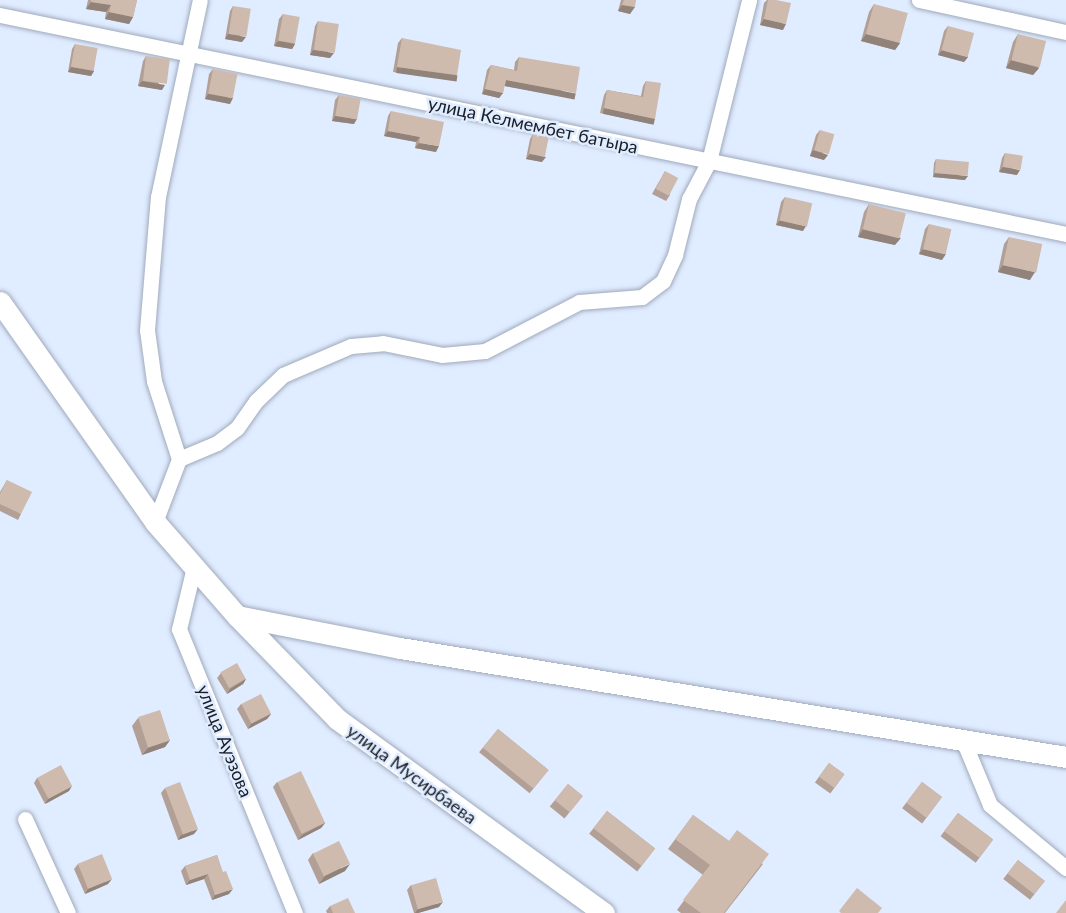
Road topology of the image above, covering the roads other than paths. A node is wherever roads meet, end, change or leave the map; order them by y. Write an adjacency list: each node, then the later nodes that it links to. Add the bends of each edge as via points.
1 (200, 0): 6 (street)
2 (749, 0): 7 (street)
3 (919, 0): 5 (street)
4 (0, 15): 6 (street, улица Келмембет батыра)
5 (1066, 32)
6 (186, 53): 7 (street, улица Келмембет батыра); 10 (street, via 158,197 147,330 154,381)
7 (709, 161): 8 (street, улица Келмембет батыра); 10 (street, via 689,199 675,255 663,281 642,297 579,302 485,351 442,355 383,343 351,346 283,375 256,401 237,428 217,443)
8 (1066, 234)
9 (0, 302): 11 (main road, улица Мусирбаева)
10 (179, 459): 11 (street)
11 (155, 522): 12 (main road, улица Мусирбаева)
12 (194, 567): 13 (main road, улица Мусирбаева); 19 (street, улица Ауэзова, via 178,629)
13 (237, 616): 14 (main road, via 400,648); 20 (main road, улица Мусирбаева, via 337,719)
14 (963, 741): 15 (main road); 17 (street, via 990,805)
15 (1066, 757)
16 (25, 819): 18 (street)
17 (1066, 868)
18 (68, 913)
19 (295, 913)
20 (604, 913)

